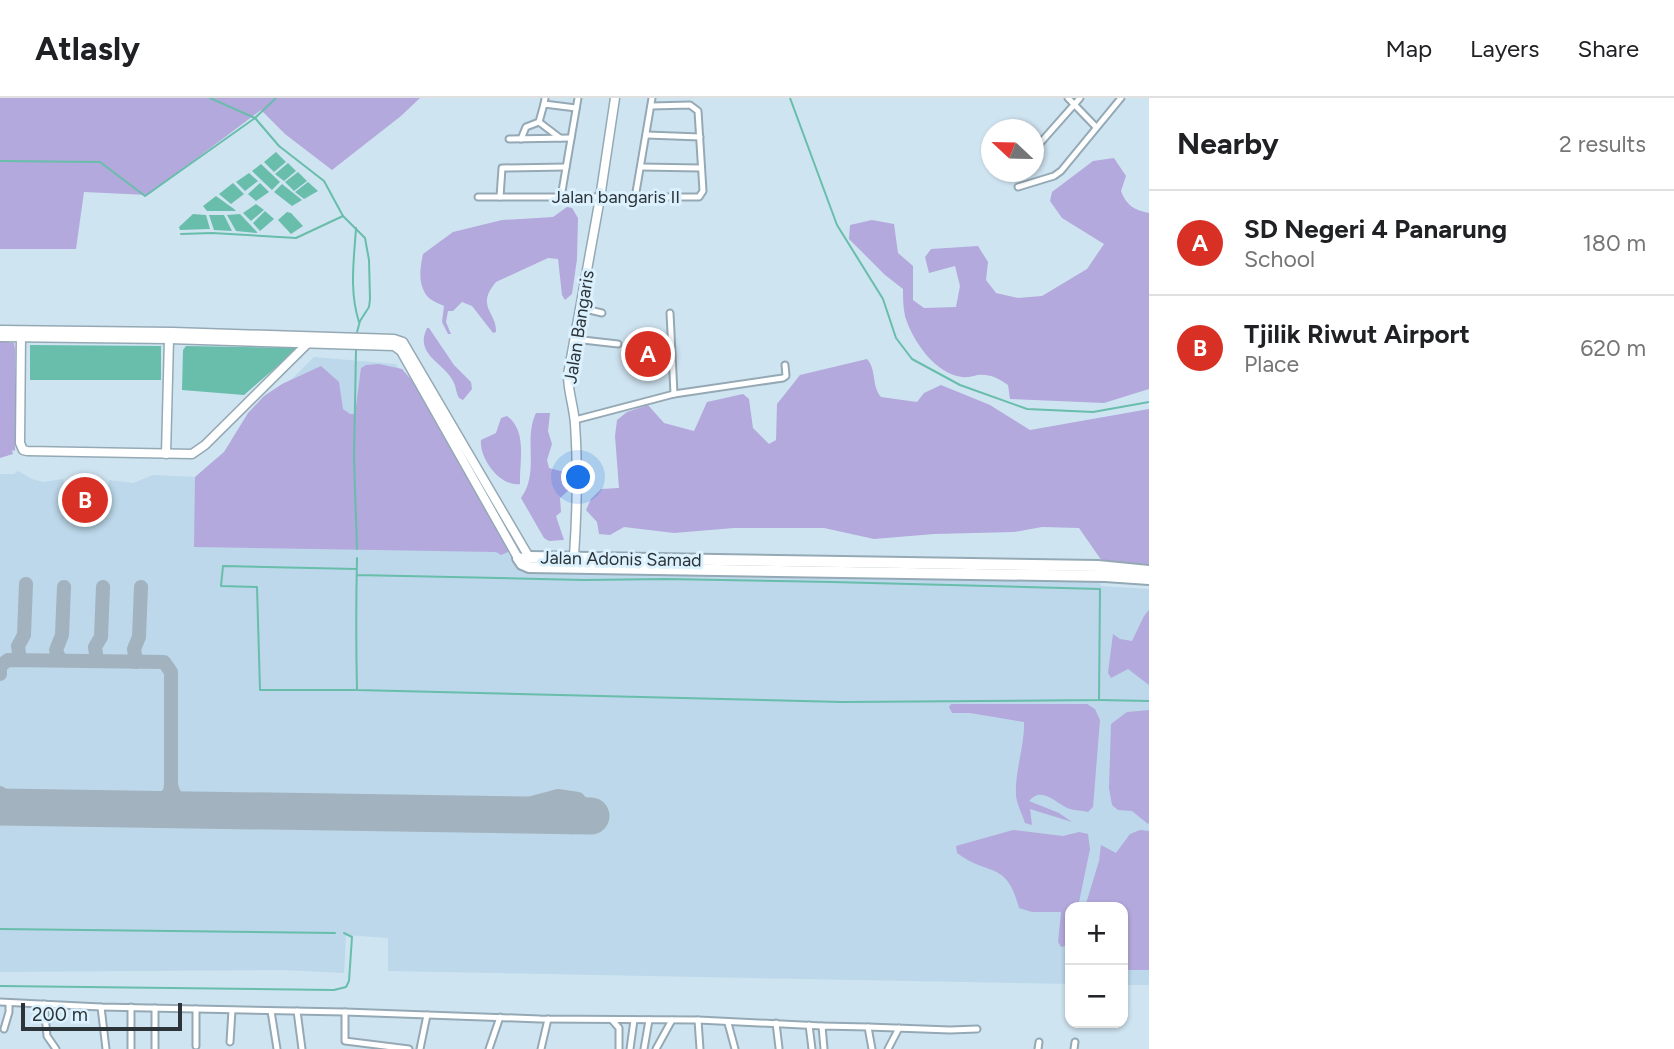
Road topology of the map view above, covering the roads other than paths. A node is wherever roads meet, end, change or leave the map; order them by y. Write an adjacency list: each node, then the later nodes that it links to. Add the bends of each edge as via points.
1 (578, 98): 10 (street)
2 (615, 98): 27 (street, Jalan Bangaris)
3 (652, 98): 9 (street)
4 (1068, 98): 8 (street)
5 (1080, 98): 8 (street)
6 (1121, 98): 12 (street)
7 (545, 101): 10 (street); 11 (street)
8 (1075, 104): 12 (street); 19 (street)
9 (651, 106): 13 (street); 14 (street, Jalan bangaris II, via 695,107)
10 (576, 108): 16 (street)
11 (539, 122): 15 (street); 18 (street, via 526,127)
12 (1096, 127): 23 (street, via 1056,174)
13 (647, 135): 14 (street); 21 (street)
14 (700, 137): 22 (street, Jalan bangaris II)
15 (560, 138): 16 (street); 18 (street)
16 (571, 138): 20 (street)
17 (509, 139): 18 (street)
18 (521, 139)
19 (1044, 139)
20 (566, 167): 25 (street, via 502,168); 26 (street)
21 (641, 167): 22 (street); 28 (street)
22 (700, 168): 28 (street, Jalan bangaris II, via 703,191 699,197)
23 (1018, 187)
24 (478, 197): 25 (street, Jalan bangaris II)
25 (500, 197): 26 (street, Jalan bangaris II)
26 (561, 197): 27 (street, Jalan bangaris II)
27 (600, 198): 28 (street, Jalan bangaris II); 29 (street, Jalan Bangaris)
28 (635, 198)
29 (581, 308): 30 (street); 36 (street, Jalan Bangaris)
30 (602, 313)
31 (670, 313): 40 (street)
32 (0, 330): 33 (street)
33 (21, 334): 34 (street); 35 (street); 37 (street); 42 (street, via 19,437 23,450)
34 (0, 337)
35 (169, 339): 37 (street); 42 (street)
36 (574, 339): 38 (street); 41 (street, Jalan Bangaris, via 568,379)
37 (309, 340): 42 (street, via 196,451); 44 (street, via 394,346 401,351)
38 (618, 344)
39 (785, 365): 40 (street, via 783,378)
40 (674, 394): 41 (street)
41 (575, 421): 43 (street, Jalan Bangaris)
42 (166, 454)
43 (574, 556): 44 (highway, Jalan Adonis Samad); 45 (highway, Jalan Adonis Samad)
44 (524, 557): 45 (highway, Jalan Adonis Samad, via 522,564 529,567)
45 (684, 564): 46 (highway, Jalan Adonis Samad, via 1084,566); 47 (highway, Jalan Adonis Samad)
46 (1149, 571)
47 (1149, 579)
48 (0, 1002): 49 (street)
49 (9, 1003): 50 (street); 73 (street)
50 (44, 1004): 51 (street); 80 (street, via 47,1039)
51 (101, 1007): 52 (street); 81 (street)
52 (131, 1007): 53 (street); 82 (street)
53 (155, 1008): 54 (street); 83 (street)
54 (196, 1009): 55 (street); 78 (street)
55 (232, 1010): 56 (street); 75 (street)
56 (271, 1011): 57 (street); 84 (street)
57 (297, 1011): 58 (street); 85 (street)
58 (345, 1012): 59 (street); 76 (street, via 343,1039)
59 (428, 1015): 60 (street); 88 (street)
60 (500, 1017): 61 (street); 89 (street)
61 (548, 1019): 62 (street); 90 (street)
62 (611, 1019): 63 (street); 91 (street, via 619,1028)
63 (634, 1020): 64 (street); 92 (street)
64 (649, 1020): 65 (street); 93 (street)
65 (672, 1020): 66 (street); 94 (street)
66 (698, 1020): 67 (street); 95 (street)
67 (729, 1023): 68 (street); 96 (street)
68 (776, 1023): 69 (street); 79 (street)
69 (809, 1025): 70 (street); 97 (street)
70 (822, 1026): 71 (street); 98 (street)
71 (868, 1027): 72 (street); 99 (street)
72 (899, 1028): 74 (street); 100 (street)
73 (4, 1029)
74 (978, 1029)
75 (230, 1042)
76 (349, 1042): 86 (street); 87 (street)
77 (1075, 1042): 101 (street)
78 (196, 1046)
79 (779, 1048)
80 (56, 1049)
81 (106, 1049)
82 (131, 1049)
83 (155, 1049)
84 (277, 1049)
85 (302, 1049)
86 (348, 1049)
87 (409, 1049)
88 (420, 1049)
89 (489, 1049)
90 (541, 1049)
91 (619, 1049)
92 (630, 1049)
93 (645, 1049)
94 (656, 1049)
95 (700, 1049)
96 (735, 1049)
97 (812, 1049)
98 (824, 1049)
99 (872, 1049)
100 (888, 1049)
101 (1074, 1049)

